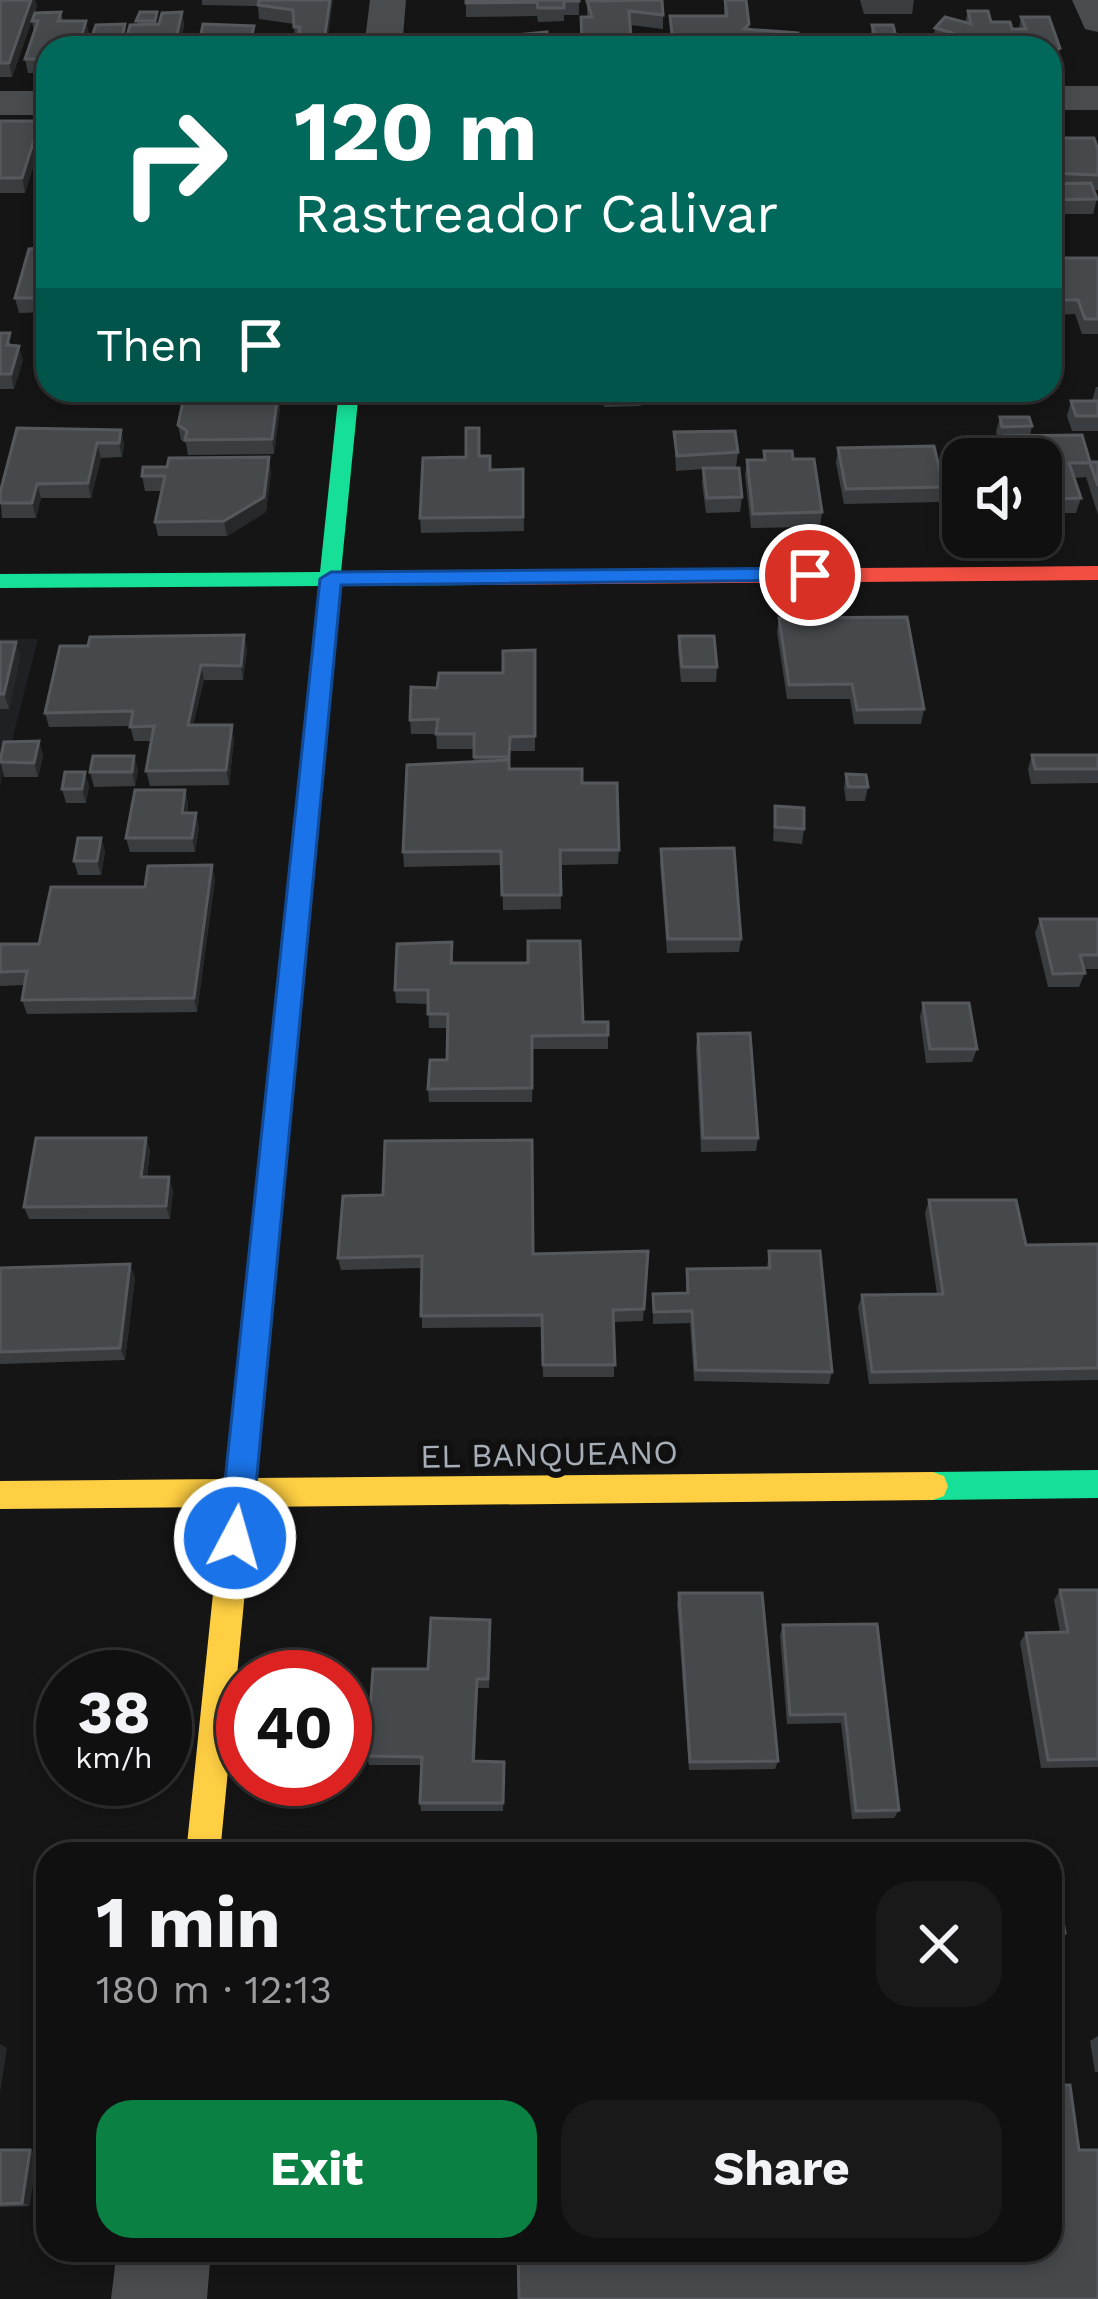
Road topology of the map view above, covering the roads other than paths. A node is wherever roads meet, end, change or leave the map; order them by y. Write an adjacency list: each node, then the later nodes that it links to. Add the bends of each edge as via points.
1 (388, 0): 4 (street)
2 (1090, 0): 3 (street)
3 (1098, 21)
4 (384, 36)
5 (1062, 98): 6 (street)
6 (1098, 98)
7 (36, 103): 8 (street)
8 (0, 104)
9 (349, 402): 11 (street)
10 (1098, 573): 11 (street)
11 (331, 579): 12 (street); 14 (street)
12 (0, 581)
13 (1098, 1484): 14 (street, EL BANQUEANO)
14 (239, 1493): 15 (street, EL BANQUEANO); 16 (street)
15 (0, 1495)
16 (204, 1842)
17 (163, 2262): 18 (street)
18 (159, 2299)

